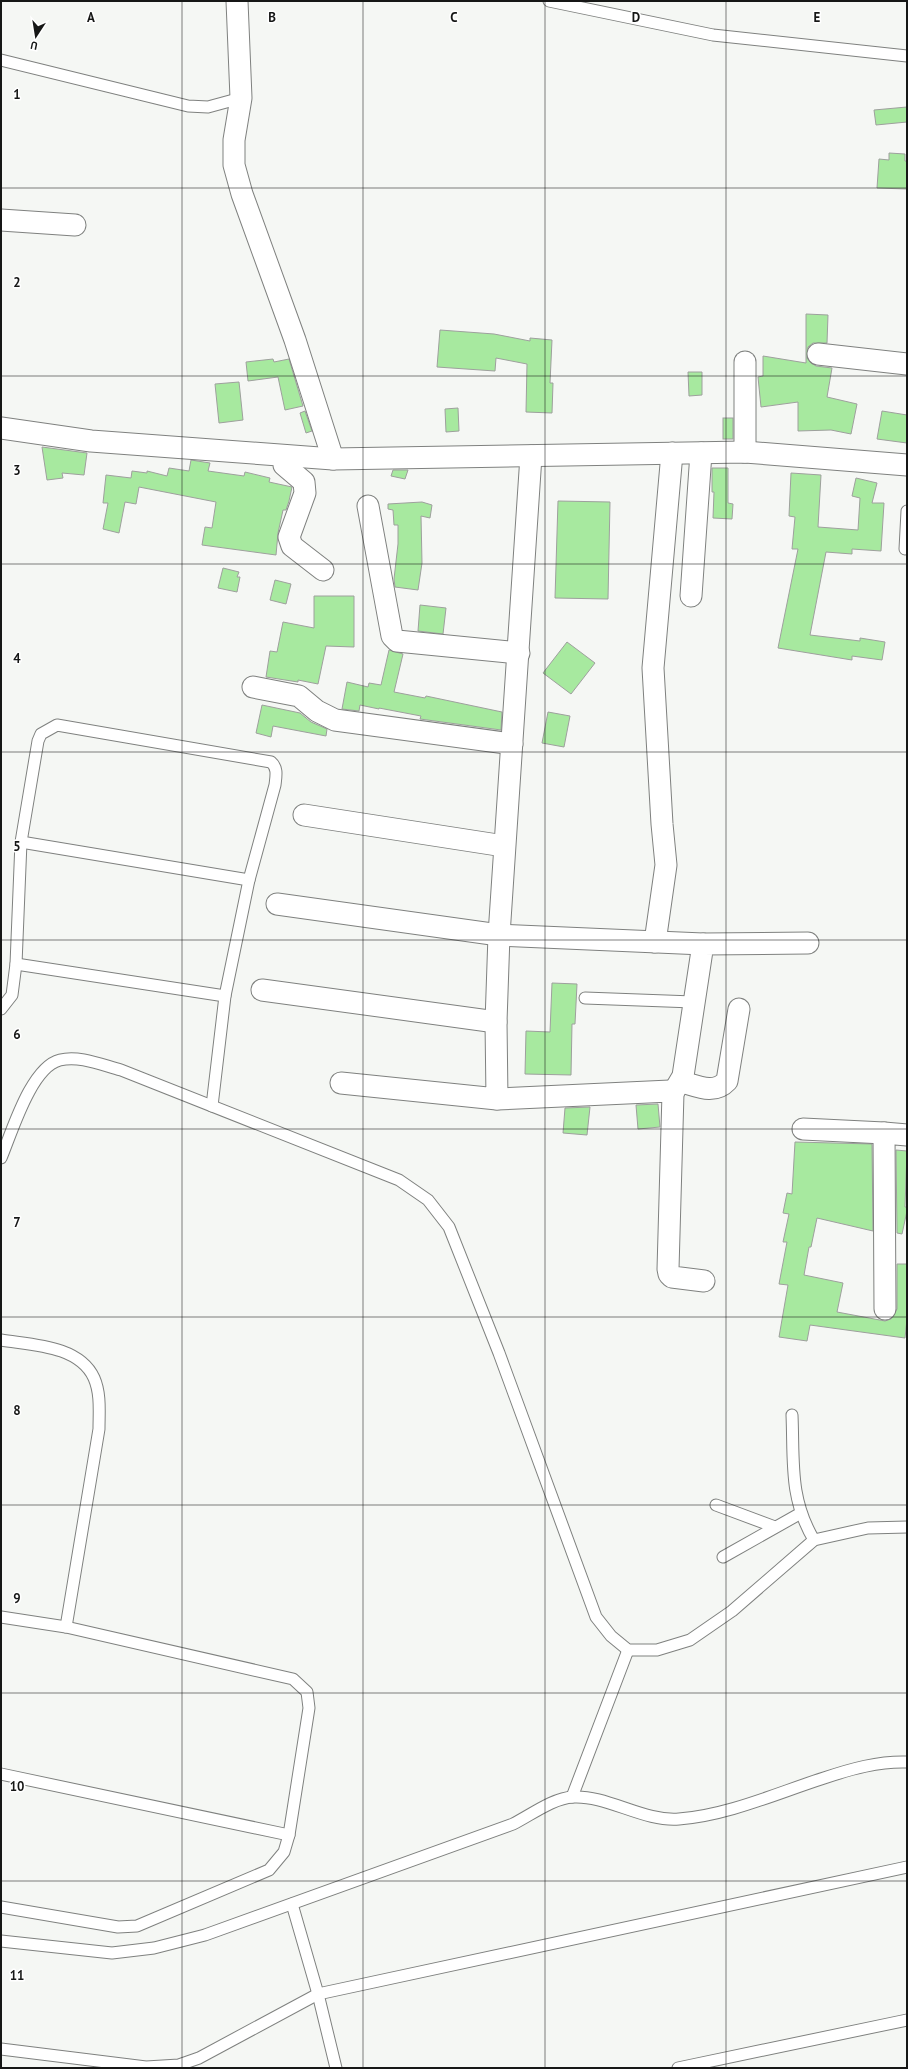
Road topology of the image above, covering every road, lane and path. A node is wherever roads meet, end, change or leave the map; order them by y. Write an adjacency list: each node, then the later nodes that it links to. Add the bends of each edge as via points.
1 (237, 1): 5 (street)
2 (549, 1): 3 (lane, via 712,35)
3 (907, 56)
4 (1, 60): 5 (lane, via 193,107 208,107)
5 (241, 98): 17 (street, via 234,140 234,165)
6 (1, 220): 7 (street)
7 (75, 225)
8 (818, 354): 10 (street)
9 (745, 362): 12 (street)
10 (907, 364)
11 (1, 428): 16 (street, via 91,440)
12 (745, 452): 14 (street); 18 (street)
13 (672, 453): 14 (street); 15 (street); 33 (street, via 653,668 666,865)
14 (701, 453): 23 (street)
15 (531, 456): 17 (street); 24 (street)
16 (284, 457): 17 (street); 22 (street, via 284,465 304,482 306,493 289,537 292,546)
17 (333, 459)
18 (907, 465)
19 (368, 506): 24 (street, via 392,636 397,641)
20 (907, 511): 21 (lane)
21 (905, 549)
22 (323, 570)
23 (691, 596)
24 (519, 653): 26 (street)
25 (253, 688): 26 (street, via 299,696 326,717 340,721)
26 (512, 744): 29 (street)
27 (304, 815): 29 (street)
28 (21, 842): 30 (lane); 30 (lane, via 38,741 41,734 57,725 271,762 275,765 275,784); 36 (lane)
29 (504, 846): 32 (street)
30 (249, 880): 38 (lane)
31 (277, 904): 32 (street)
32 (499, 935): 33 (street); 43 (street)
33 (655, 942): 35 (street)
34 (808, 943): 35 (street)
35 (703, 944): 40 (street)
36 (16, 964): 38 (lane); 41 (lane, via 12,995)
37 (262, 990): 43 (street)
38 (224, 996): 47 (lane)
39 (585, 998): 40 (lane)
40 (694, 1002): 45 (street)
41 (1, 1008)
42 (739, 1010): 45 (street, via 726,1081 716,1089)
43 (496, 1022): 46 (street)
44 (341, 1083): 46 (street)
45 (677, 1087): 46 (street, via 670,1091); 52 (street, via 668,1269 672,1277)
46 (497, 1099)
47 (212, 1106): 51 (lane, via 121,1070 81,1060 59,1060 40,1073 26,1095); 64 (lane, via 400,1180 428,1200 449,1227 499,1353 596,1617 611,1636)
48 (803, 1129): 49 (street)
49 (884, 1133): 50 (street); 53 (street)
50 (907, 1135)
51 (1, 1158)
52 (704, 1281)
53 (885, 1309)
54 (1, 1340): 63 (lane, via 55,1349 79,1360 93,1377 99,1402 99,1429)
55 (792, 1415): 57 (lane, via 796,1497)
56 (716, 1505): 58 (lane)
57 (801, 1513): 58 (lane); 60 (lane)
58 (775, 1527): 61 (lane)
59 (907, 1527): 60 (lane, via 868,1528)
60 (814, 1540): 64 (lane, via 732,1611 690,1640 657,1650)
61 (723, 1557)
62 (1, 1617): 63 (lane)
63 (66, 1627): 68 (lane, via 293,1679 307,1692 309,1708)
64 (628, 1650): 67 (lane)
65 (907, 1762): 67 (lane, via 868,1765 719,1812 678,1819 655,1818 586,1798)
66 (1, 1774): 68 (lane)
67 (572, 1797): 70 (lane, via 556,1801 513,1824)
68 (288, 1834): 71 (lane, via 284,1852 269,1870 137,1926 118,1928)
69 (907, 1867): 73 (lane)
70 (292, 1904): 72 (lane, via 205,1935 154,1948 112,1953); 73 (lane)
71 (1, 1907)
72 (1, 1942)
73 (318, 1994): 75 (lane, via 199,2058 179,2065 146,2067); 76 (lane)
74 (907, 2020): 77 (lane)
75 (1, 2049)
76 (336, 2068)
77 (678, 2068)

